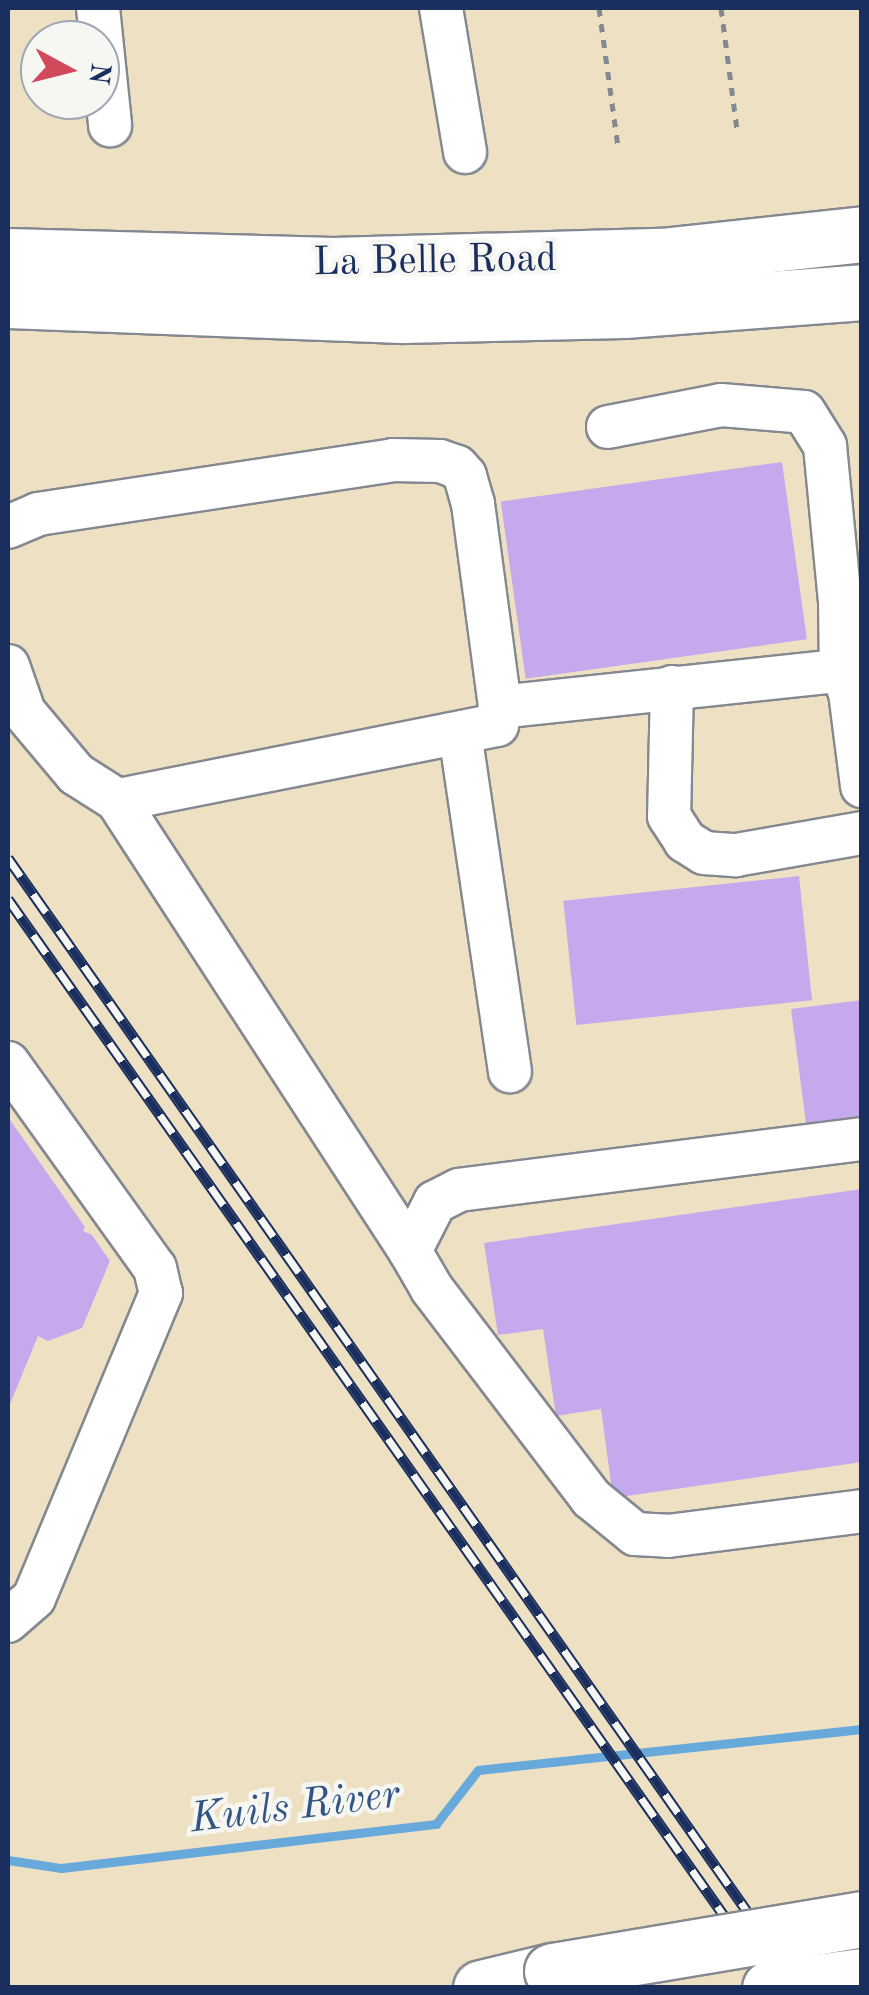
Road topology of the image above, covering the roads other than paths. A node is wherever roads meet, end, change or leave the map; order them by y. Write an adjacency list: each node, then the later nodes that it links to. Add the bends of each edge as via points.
1 (98, 8): 3 (street)
2 (442, 8): 4 (street)
3 (110, 125)
4 (465, 152)
5 (862, 234): 7 (main road, La Belle Road)
6 (8, 256): 7 (main road, La Belle Road, via 315,265)
7 (661, 256): 8 (main road, via 723,272)
8 (862, 267)
9 (862, 292): 10 (main road, La Belle Road, via 660,308 421,315)
10 (8, 300)
11 (608, 427): 14 (street, via 722,405 804,412 825,446)
12 (8, 527): 18 (street, via 38,514 150,495 393,460 440,460 465,476 473,504)
13 (862, 535): 14 (street)
14 (840, 601): 16 (street)
15 (8, 666): 21 (street, via 24,712 76,774)
16 (851, 670): 17 (street); 20 (street)
17 (672, 688): 18 (street); 22 (street, via 669,816 685,841 704,853 736,855)
18 (500, 707): 19 (street, via 498,725)
19 (460, 733): 21 (street); 24 (street)
20 (862, 786)
21 (118, 800): 26 (street)
22 (862, 833)
23 (8, 1062): 28 (street, via 155,1268 160,1294 34,1598)
24 (510, 1070)
25 (862, 1140): 26 (street, via 459,1190 435,1202)
26 (410, 1251): 27 (street, via 432,1290 591,1498 635,1534 668,1536)
27 (862, 1512)
28 (8, 1621)
29 (862, 1918): 31 (main road, bridge)
30 (862, 1976): 32 (main road, bridge)
31 (481, 1988)
32 (770, 1988)

